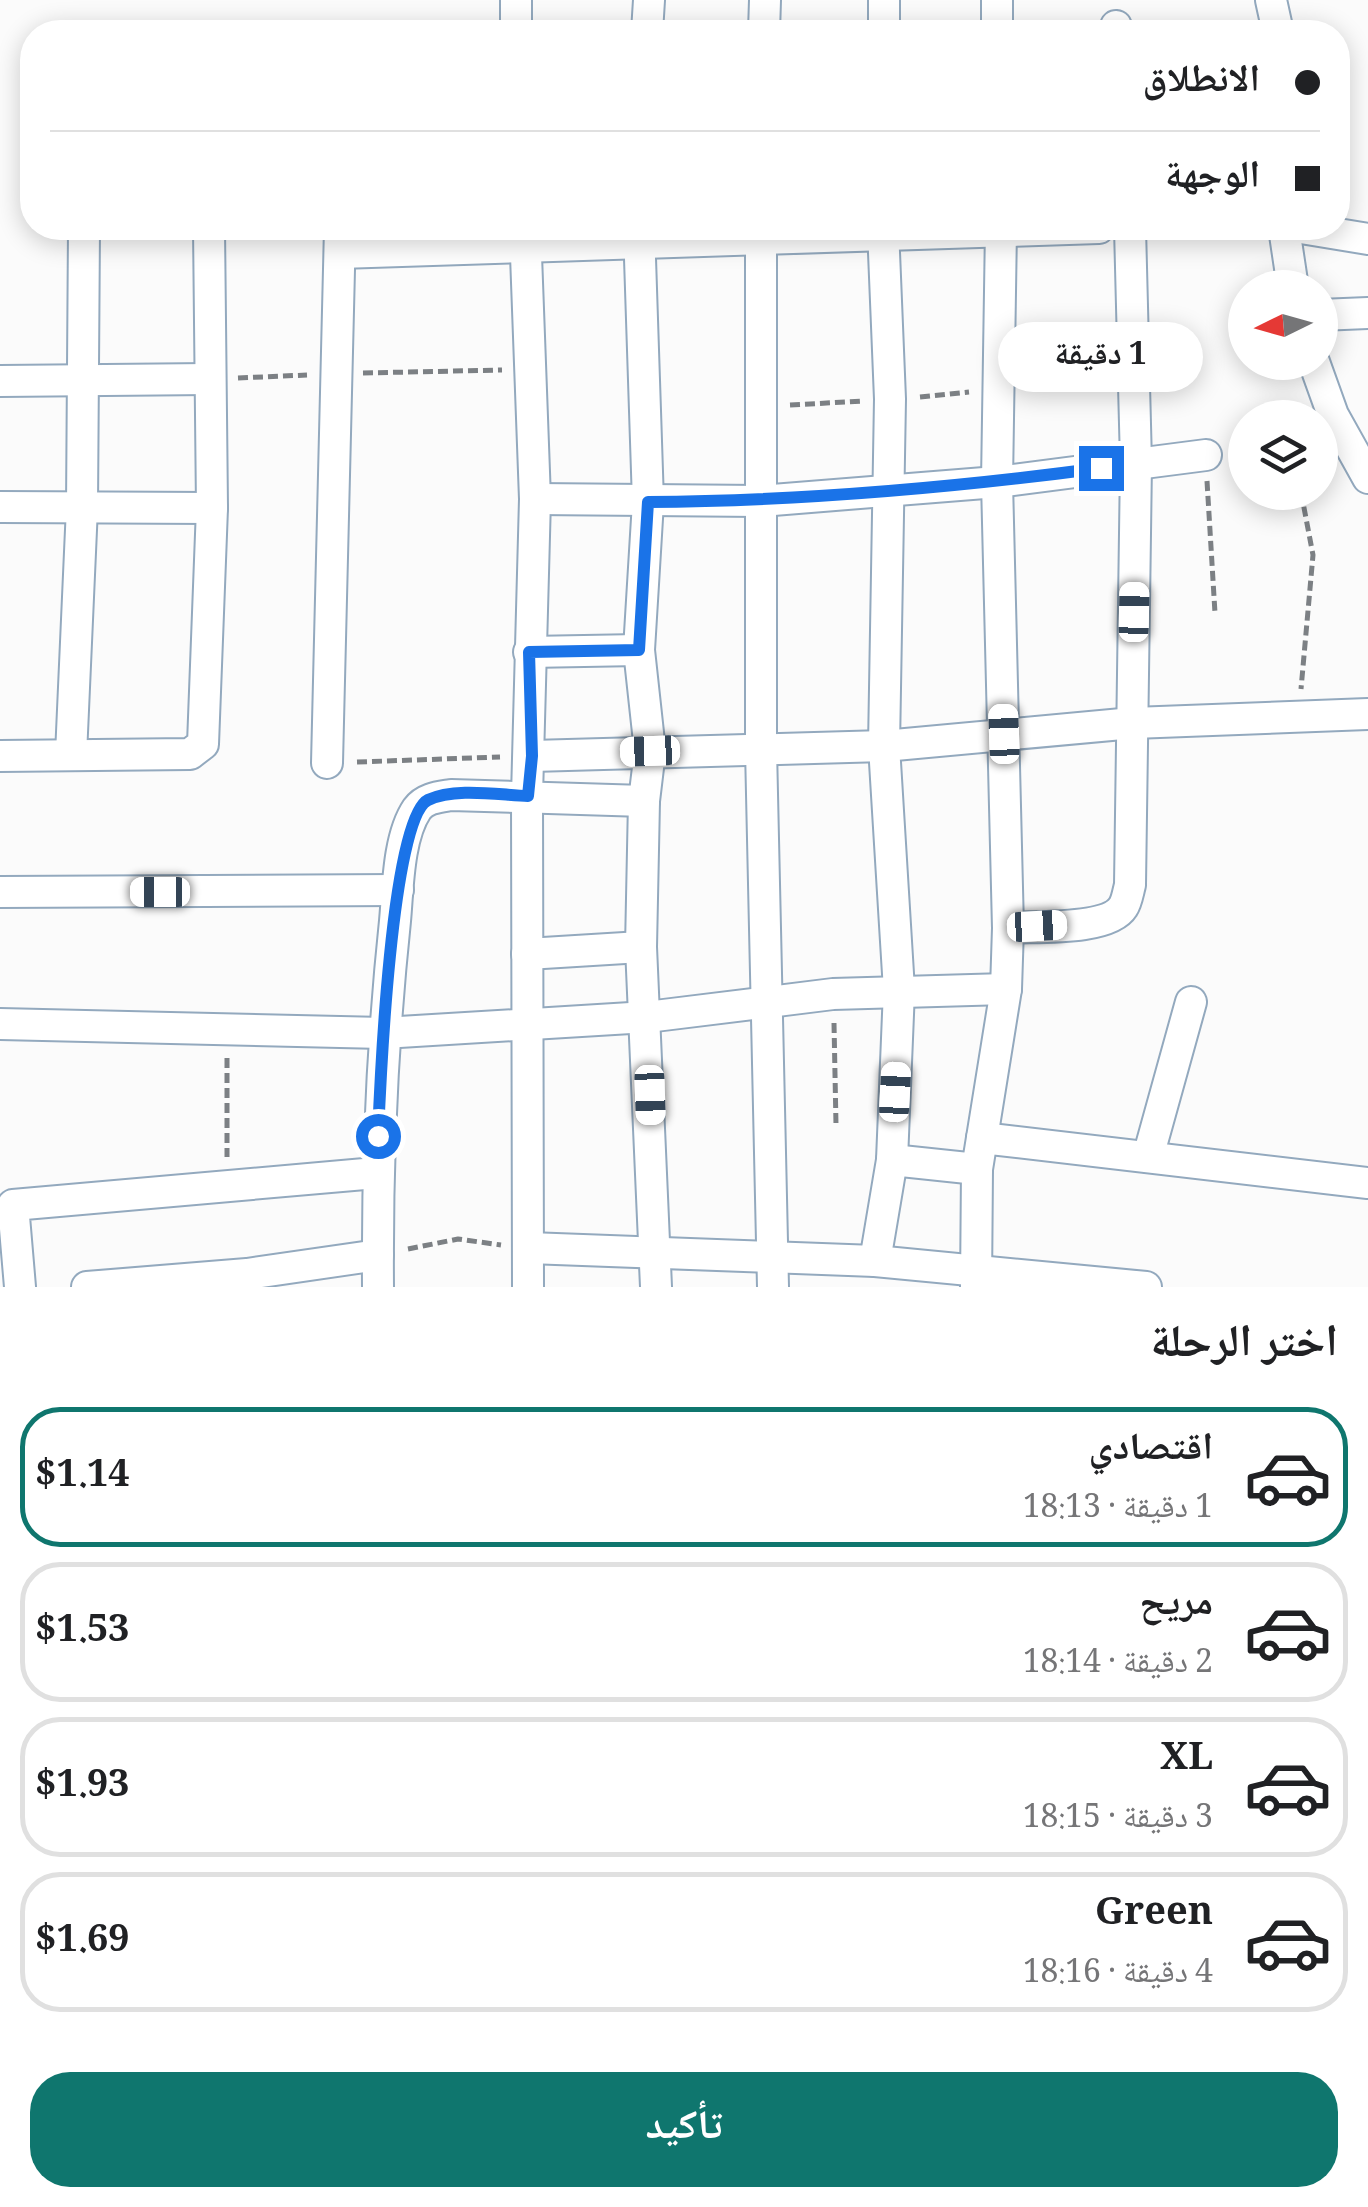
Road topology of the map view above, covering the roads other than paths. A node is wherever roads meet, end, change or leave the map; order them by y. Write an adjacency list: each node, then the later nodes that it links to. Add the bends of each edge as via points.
1 (84, 240): 15 (street)
2 (209, 240): 14 (street)
3 (340, 240): 40 (street)
4 (525, 240): 23 (street)
5 (639, 240): 25 (street)
6 (761, 240): 24 (street)
7 (883, 240): 22 (street)
8 (1001, 240): 21 (street)
9 (1130, 240): 19 (street)
10 (1286, 240): 11 (street)
11 (1290, 270)
12 (1367, 310): 13 (street)
13 (1338, 312)
14 (210, 378): 15 (street); 28 (street)
15 (83, 379): 17 (street); 27 (street)
16 (1320, 380): 20 (street)
17 (0, 381)
18 (1206, 455): 19 (street)
19 (1136, 463): 21 (street); 32 (street)
20 (1368, 478)
21 (997, 482): 22 (street); 33 (street)
22 (889, 488): 24 (street); 34 (street)
23 (535, 499): 25 (street); 30 (street)
24 (760, 501): 25 (street); 35 (street)
25 (648, 502): 29 (street)
26 (0, 507): 27 (street)
27 (82, 508): 28 (street); 38 (street)
28 (212, 508): 38 (street, via 203,744 190,754)
29 (639, 650): 30 (street); 36 (street)
30 (529, 652): 39 (street)
31 (1368, 714): 32 (street)
32 (1133, 723): 33 (street); 45 (street, via 1124,906 1096,923)
33 (1004, 734): 34 (street); 45 (street)
34 (884, 746): 35 (street); 49 (street)
35 (762, 749): 36 (street); 50 (street)
36 (650, 751): 39 (street); 42 (street)
37 (0, 756): 38 (street)
38 (71, 756)
39 (532, 756): 41 (street)
40 (326, 764)
41 (528, 796): 42 (street); 43 (street, via 430,799 408,830); 47 (street)
42 (644, 800): 46 (street)
43 (398, 890): 44 (street); 55 (street)
44 (0, 892)
45 (1008, 928): 48 (street)
46 (641, 947): 47 (street); 52 (street)
47 (527, 954): 54 (street)
48 (1006, 989): 49 (street); 56 (street)
49 (900, 990): 50 (street); 58 (street)
50 (768, 1002): 52 (street); 65 (street)
51 (1192, 1002): 57 (street)
52 (647, 1017): 54 (street); 63 (street)
53 (0, 1024): 55 (street)
54 (528, 1024): 55 (street); 62 (street)
55 (383, 1032): 60 (street)
56 (982, 1138): 57 (street); 59 (street)
57 (1148, 1158): 61 (street)
58 (892, 1160): 59 (street); 66 (street)
59 (977, 1170): 67 (street)
60 (376, 1173): 64 (street); 68 (street, via 13,1205)
61 (1368, 1183)
62 (529, 1248): 63 (street); 71 (street)
63 (654, 1250): 65 (street); 72 (street)
64 (378, 1255): 69 (street); 70 (street)
65 (774, 1256): 66 (street); 73 (street)
66 (875, 1261): 67 (street)
67 (976, 1278): 74 (street)
68 (20, 1287)
69 (87, 1287)
70 (378, 1287)
71 (528, 1287)
72 (656, 1287)
73 (773, 1287)
74 (1146, 1287)

